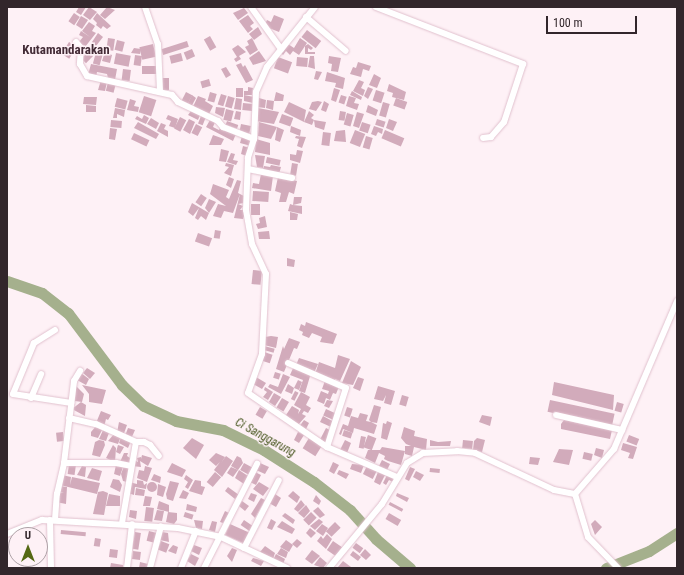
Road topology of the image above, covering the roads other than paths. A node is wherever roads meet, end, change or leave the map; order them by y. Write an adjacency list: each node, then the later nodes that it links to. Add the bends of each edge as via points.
1 (145, 7): 9 (street, via 158,44)
2 (251, 7): 7 (street)
3 (314, 7): 5 (street)
4 (376, 7): 10 (street, via 523,64 504,122 491,137)
5 (306, 18): 7 (street); 8 (street)
6 (76, 42): 9 (street, via 81,48 80,64 87,76)
7 (281, 48): 11 (street, via 260,80 256,92)
8 (346, 51)
9 (160, 91): 11 (street, via 218,121 223,127)
10 (483, 138)
11 (254, 139): 12 (street)
12 (248, 169): 13 (street); 25 (street, via 247,223 259,263 266,274 262,354 248,393)
13 (292, 178)
14 (677, 301): 23 (street)
15 (55, 330): 19 (street, via 34,344 13,392 15,396)
16 (288, 363): 25 (street, via 346,388)
17 (80, 371): 20 (street, via 74,381)
18 (41, 374): 19 (street)
19 (31, 398): 20 (street)
20 (71, 403): 22 (street)
21 (556, 416): 23 (street)
22 (69, 418): 24 (street, via 96,424); 27 (street)
23 (622, 430): 32 (street, via 611,454)
24 (136, 442): 26 (street, via 150,445); 29 (street)
25 (327, 446): 30 (street)
26 (159, 456)
27 (64, 463): 29 (street, via 116,463); 33 (street)
28 (257, 464): 39 (street)
29 (131, 466): 34 (street)
30 (397, 477): 32 (street, via 407,463 417,455 461,451 484,456 554,490); 47 (street, via 379,508)
31 (278, 480): 40 (street)
32 (575, 494): 48 (street, via 587,534 597,548)
33 (52, 520): 34 (street); 38 (street, via 33,521); 41 (street)
34 (122, 523): 35 (street)
35 (132, 524): 36 (street); 42 (street)
36 (162, 526): 37 (street); 43 (street)
37 (196, 531): 39 (street); 44 (street)
38 (7, 534)
39 (221, 538): 40 (street); 45 (street)
40 (244, 548): 46 (street)
41 (51, 568)
42 (127, 568)
43 (150, 568)
44 (181, 568)
45 (204, 568)
46 (287, 568)
47 (329, 568)
48 (618, 568)

